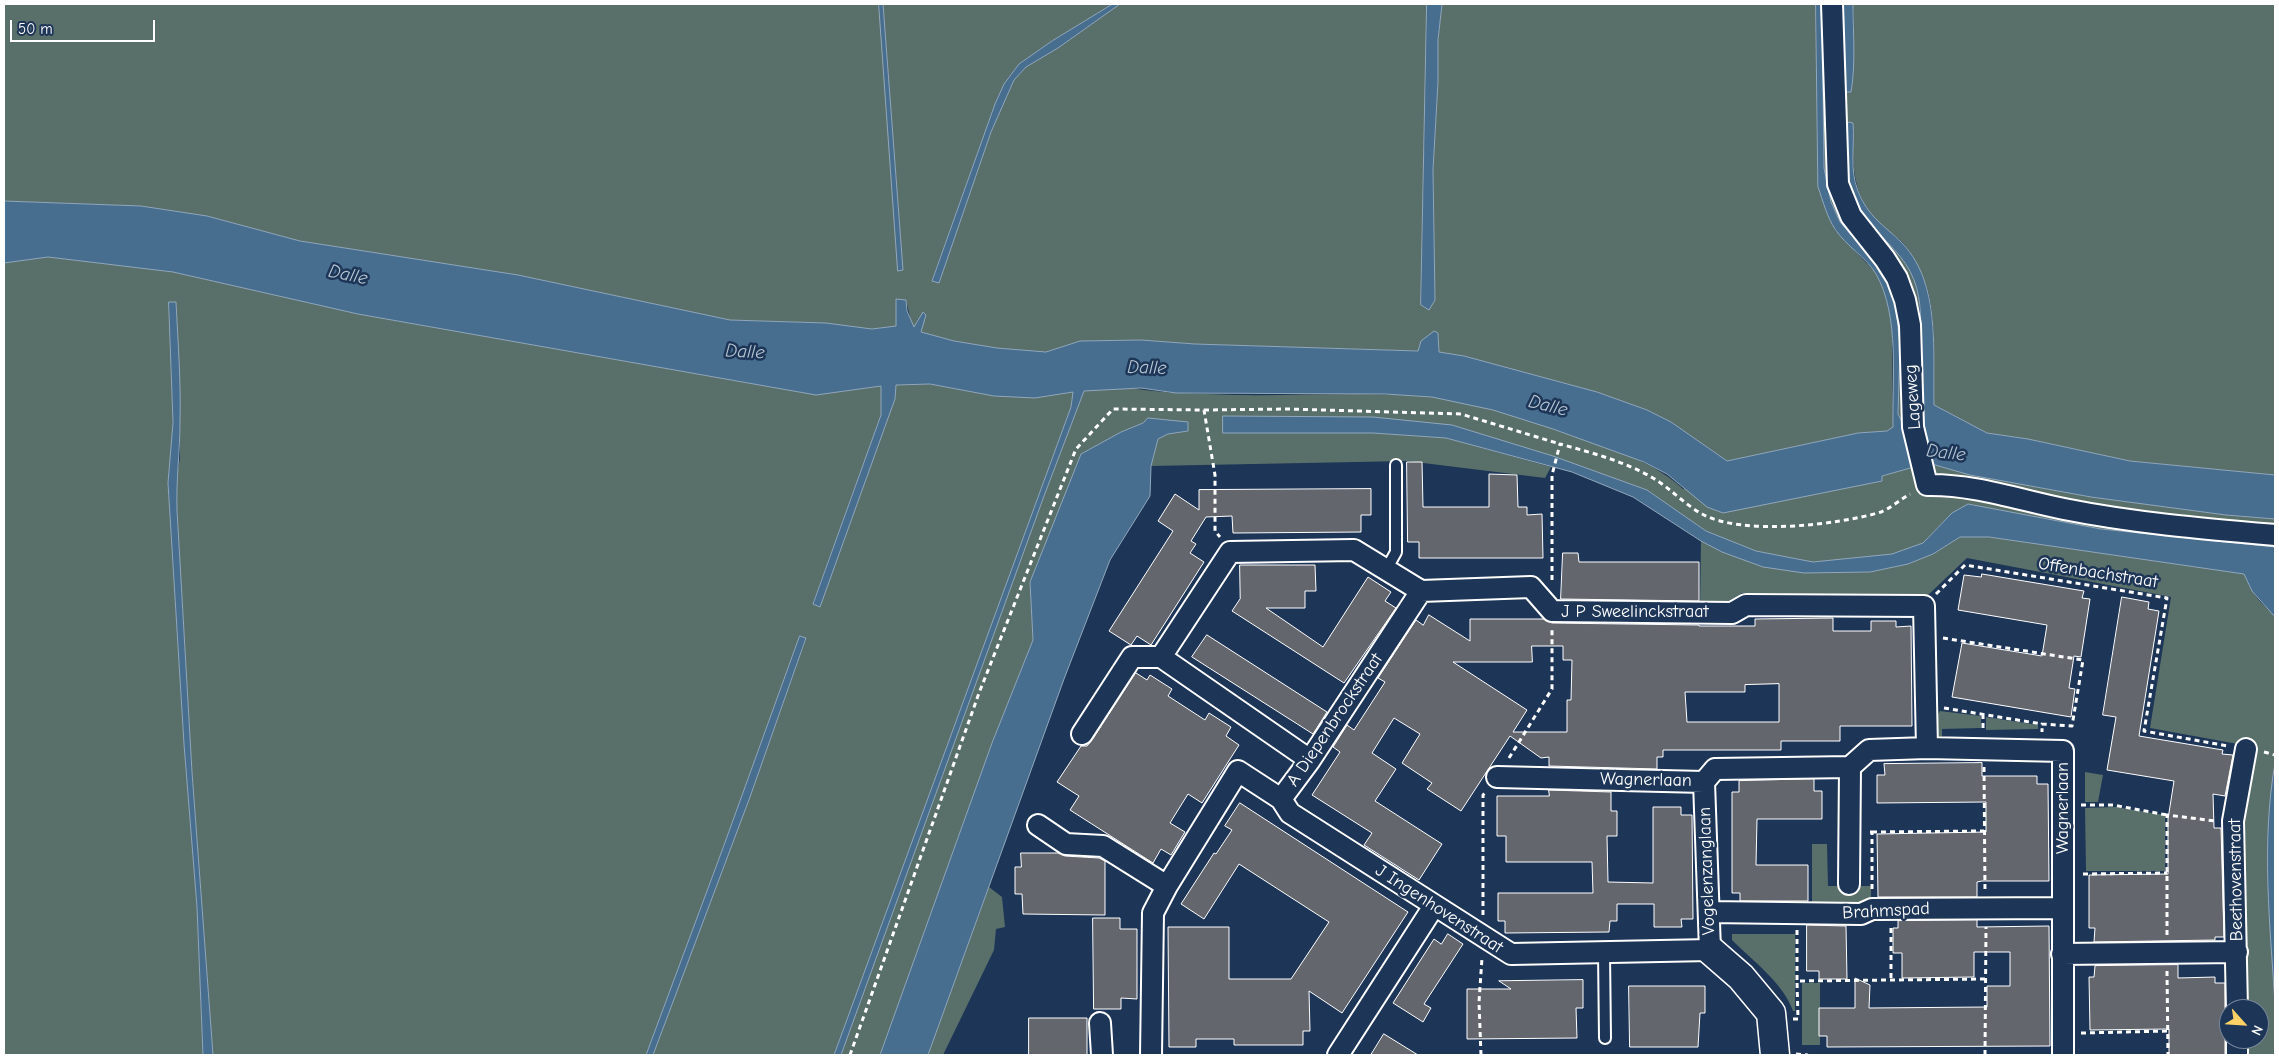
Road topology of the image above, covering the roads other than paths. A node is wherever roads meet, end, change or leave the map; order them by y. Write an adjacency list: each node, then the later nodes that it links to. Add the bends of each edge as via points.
1 (1832, 4): 3 (street, Lageweg, via 1838,184 1851,216 1885,259 1905,300 1910,326 1913,427 1927,485 1972,488 2065,510)
2 (1396, 465): 4 (lane, via 1396,552)
3 (2275, 535)
4 (1386, 570): 5 (street); 6 (street, via 1354,550 1230,552)
5 (1421, 591): 8 (street, J P Sweelinckstraat, via 1531,587 1552,612 1732,612 1746,605 1924,606); 10 (street, A Diepenbrockstraat)
6 (1161, 656): 7 (street, via 1132,657); 10 (street)
7 (1082, 734)
8 (1927, 748): 11 (street, Wagnerlaan, via 1869,750); 19 (street, Wagnerlaan, via 2062,751)
9 (2246, 749): 22 (street, Beethovenstraat, via 2233,821)
10 (1310, 760): 14 (street, A Diepenbrockstraat)
11 (1850, 767): 13 (street, Wagnerlaan, via 1715,769); 16 (street)
12 (1496, 777): 13 (street, Wagnerlaan)
13 (1704, 782): 20 (street, Vogelenzanglaan)
14 (1281, 799): 17 (street, A Diepenbrockstraat, via 1238,771); 18 (street, J Ingenhovenstraat, via 1290,813)
15 (1038, 825): 17 (street, via 1066,844 1103,846)
16 (1849, 884)
17 (1167, 886): 29 (street, A Diepenbrockstraat, via 1153,913)
18 (1434, 906): 23 (street, J Ingenhovenstraat, via 1511,954); 30 (street)
19 (2063, 908): 20 (street, Brahmspad, via 1891,909 1862,914); 24 (street, Wagnerlaan)
20 (1710, 912): 21 (street, Vogelenzanglaan)
21 (1710, 950): 23 (street, J Ingenhovenstraat); 31 (street, Vogelenzanglaan, via 1741,977 1771,1012)
22 (2237, 952): 24 (street, Beethovenstraat); 25 (street, Beethovenstraat)
23 (1604, 953): 27 (lane)
24 (2062, 954): 32 (street, Wagnerlaan)
25 (2237, 999)
26 (1100, 1023): 28 (street)
27 (1605, 1038)
28 (1102, 1055)
29 (1151, 1055)
30 (1338, 1055)
31 (1775, 1055)
32 (2063, 1055)

